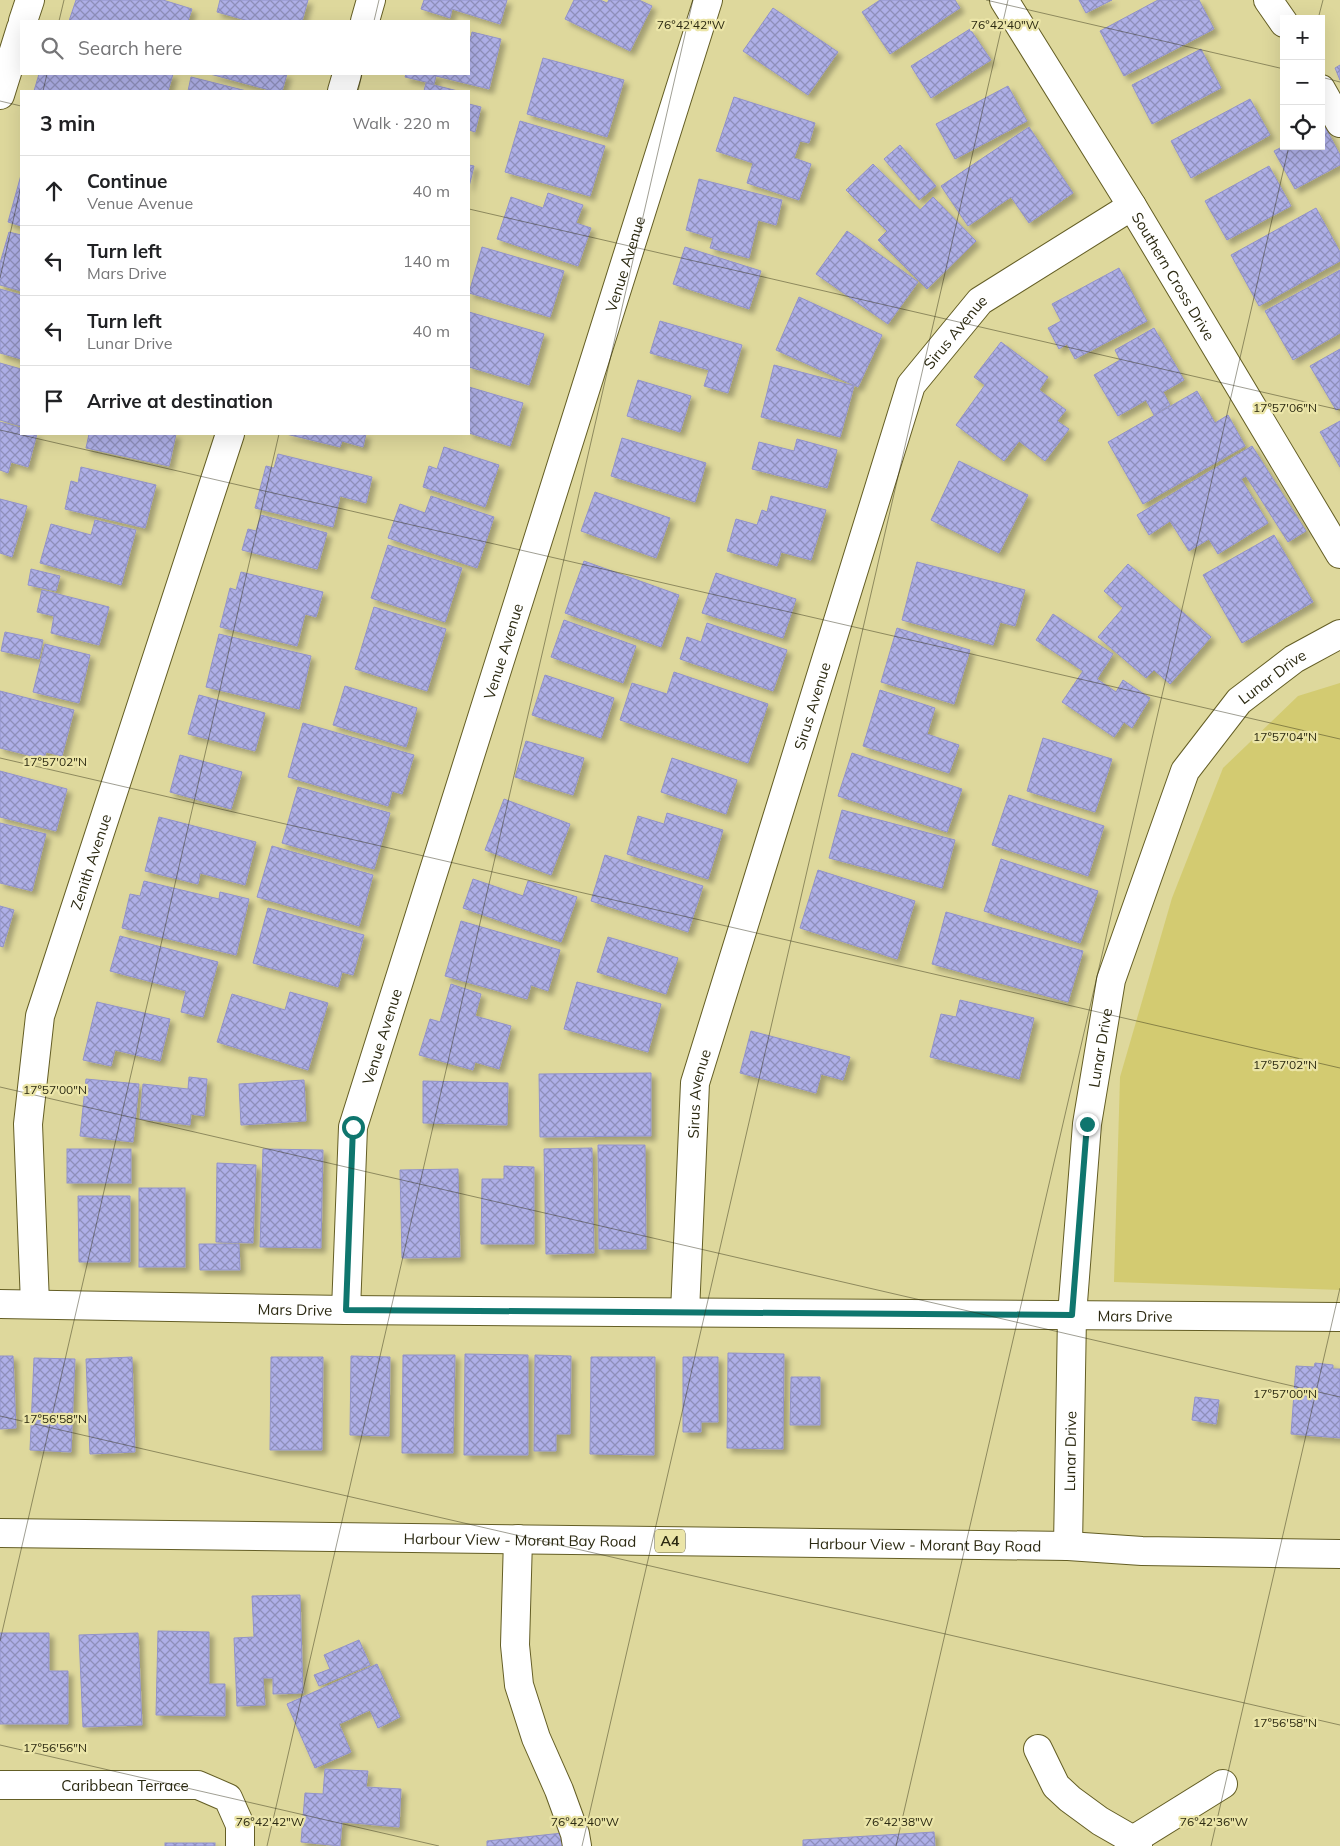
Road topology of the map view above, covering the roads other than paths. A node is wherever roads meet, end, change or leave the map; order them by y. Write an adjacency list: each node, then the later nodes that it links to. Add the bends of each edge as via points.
1 (30, 0): 7 (main road)
2 (372, 0): 8 (main road)
3 (708, 0): 21 (main road, Venue Avenue, via 353,1127)
4 (1004, 0): 15 (main road, Southern Cross Drive)
5 (1268, 0): 6 (main road)
6 (1280, 17)
7 (23, 20)
8 (364, 20)
9 (20, 31): 12 (main road)
10 (347, 75): 11 (main road)
11 (342, 90)
12 (0, 95)
13 (1325, 95): 14 (main road)
14 (1340, 123)
15 (1132, 206): 17 (main road, Southern Cross Drive); 22 (main road, Sirus Avenue, via 980,301 911,385 695,1083)
16 (230, 435): 20 (main road, Zenith Avenue, via 40,1016 28,1124)
17 (1340, 554)
18 (1340, 634): 23 (main road, Lunar Drive, via 1294,659 1239,701 1184,771 1112,980 1087,1124)
19 (0, 1304): 20 (main road, Mars Drive)
20 (35, 1304): 21 (main road, Mars Drive)
21 (346, 1310): 22 (main road, Mars Drive)
22 (685, 1312): 23 (main road, Mars Drive)
23 (1072, 1315): 24 (main road, Mars Drive); 27 (main road, Lunar Drive)
24 (1340, 1317)
25 (0, 1533): 26 (main road, Harbour View - Morant Bay Road / A4)
26 (518, 1539): 27 (main road, Harbour View - Morant Bay Road / A4); 34 (main road, via 515,1644 519,1685)
27 (1068, 1546): 28 (main road, Harbour View - Morant Bay Road / A4, via 1142,1551)
28 (1340, 1554)
29 (1038, 1748): 32 (main road, via 1056,1786 1100,1821)
30 (1223, 1784): 32 (main road)
31 (0, 1785): 33 (main road, Caribbean Terrace, via 198,1785 228,1798 240,1825)
32 (1136, 1843)
33 (240, 1846)
34 (577, 1846)

